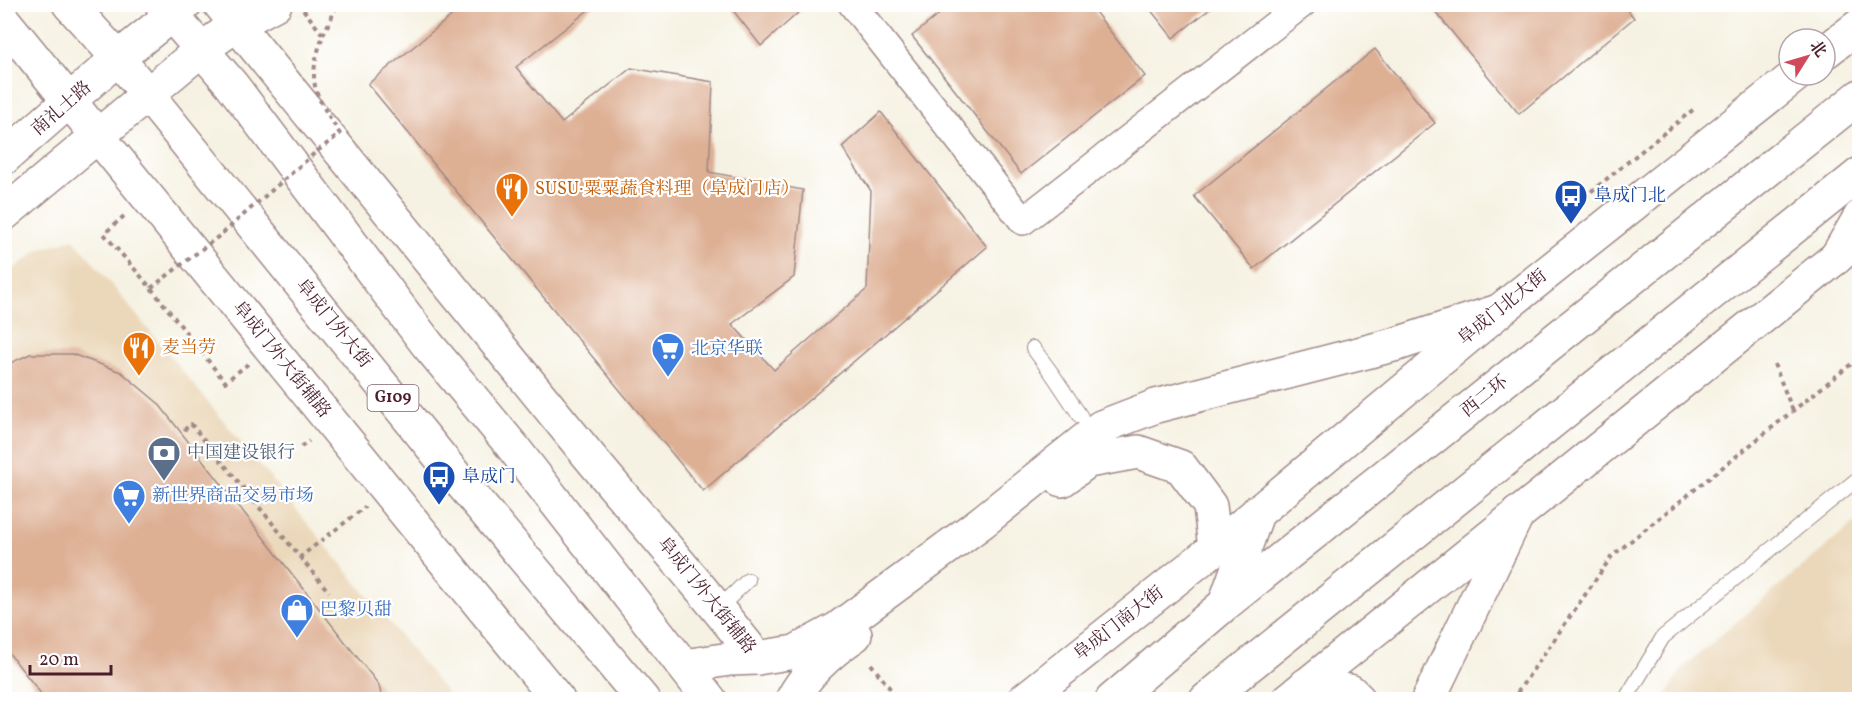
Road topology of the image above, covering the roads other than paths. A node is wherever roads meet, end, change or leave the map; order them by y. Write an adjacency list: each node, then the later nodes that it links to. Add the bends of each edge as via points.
1 (69, 4): 11 (main road, 阜成门外大街 / G109)
2 (275, 4): 6 (main road)
3 (852, 4): 4 (street, via 1023,221)
4 (1302, 4)
5 (173, 8): 10 (main road); 11 (main road, 南礼士路)
6 (228, 15): 10 (main road); 31 (main road, 阜成门外大街辅路)
7 (4, 21): 15 (main road, 阜成门外大街辅路)
8 (1860, 25): 9 (main road)
9 (1837, 43)
10 (202, 49): 13 (main road); 33 (main road, via 427,344)
11 (118, 58): 13 (main road, 阜成门外大街 / G109); 15 (main road, 南礼士路)
12 (1781, 87): 22 (main road, 阜成门北大街)
13 (147, 95): 16 (main road); 36 (main road, 阜成门外大街 / G109)
14 (1860, 96): 30 (main road, 西二环)
15 (70, 102): 16 (main road, 阜成门外大街辅路); 17 (main road, 南礼士路)
16 (99, 137): 19 (main road); 35 (main road, 阜成门外大街辅路)
17 (4, 158)
18 (1860, 174): 41 (main road)
19 (4, 214)
20 (1860, 218): 21 (main road)
21 (1848, 248): 27 (main road)
22 (1499, 311): 26 (main road, 阜成门北大街); 32 (main road, via 1397,344 1156,406 1101,427 982,522 837,629 795,652)
23 (1033, 348): 24 (lane)
24 (1081, 417)
25 (1860, 477): 44 (lane, via 1662,637)
26 (1258, 511): 28 (main road, 阜成门北大街); 30 (main road)
27 (1518, 513): 34 (main road); 43 (main road)
28 (1215, 548): 38 (main road, via 1210,506 1181,466 1138,452 1088,460 836,649 809,675); 39 (main road, 阜成门南大街)
29 (748, 580): 31 (lane)
30 (1226, 604): 40 (main road, 西二环)
31 (718, 609): 32 (main road, 阜成门外大街辅路)
32 (757, 658): 33 (main road)
33 (684, 666): 37 (main road)
34 (1297, 692): 42 (main road, via 1350,691)
35 (558, 699)
36 (642, 699)
37 (710, 699)
38 (792, 699)
39 (1024, 699)
40 (1112, 699)
41 (1206, 699)
42 (1359, 699)
43 (1428, 699)
44 (1625, 699)

